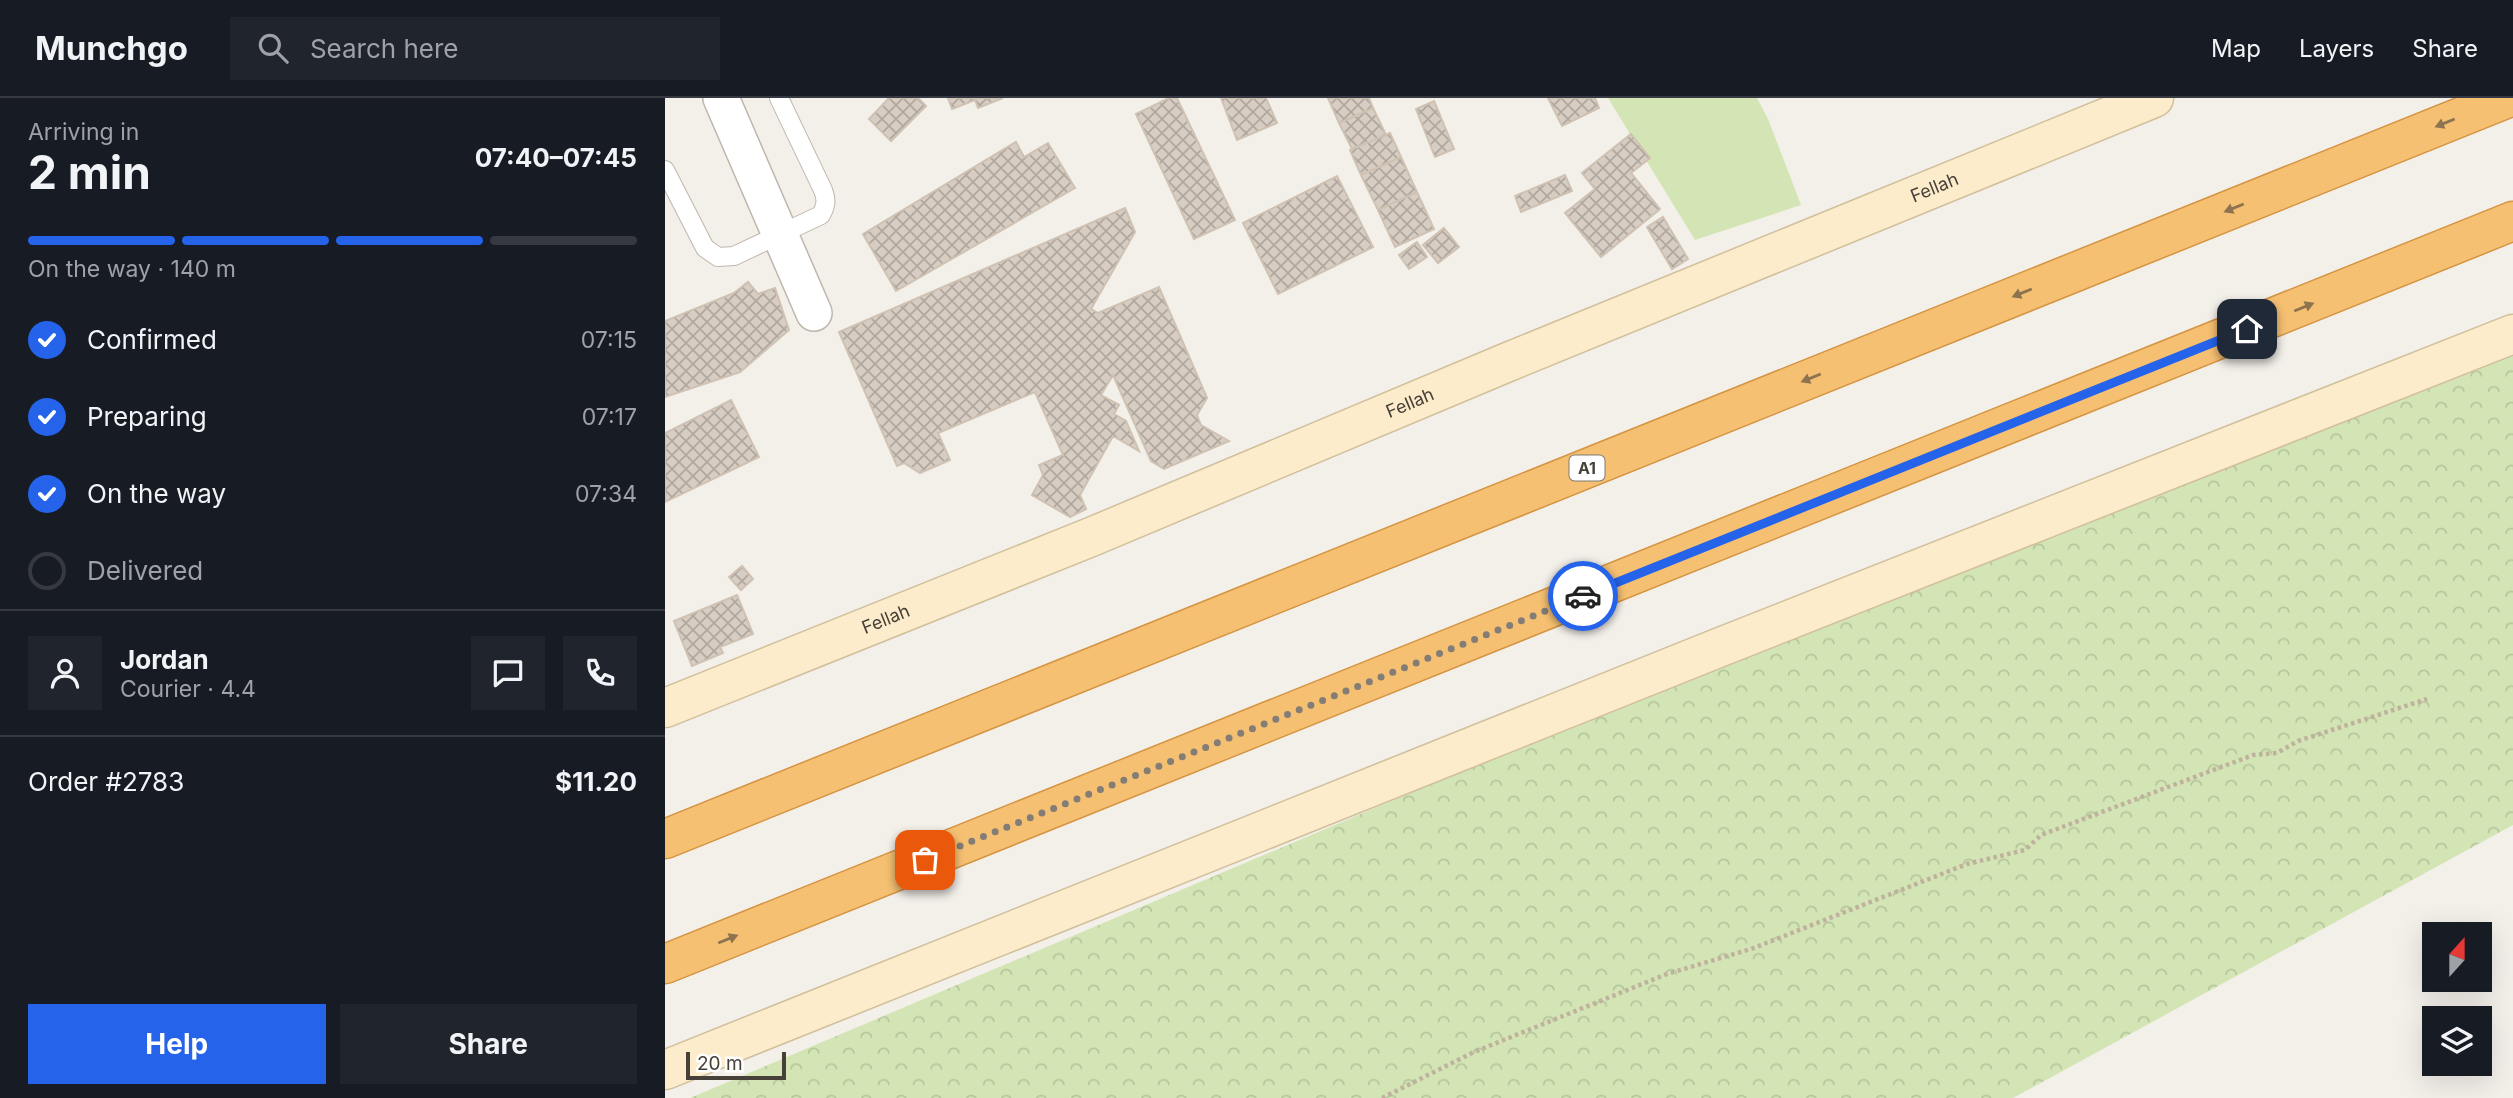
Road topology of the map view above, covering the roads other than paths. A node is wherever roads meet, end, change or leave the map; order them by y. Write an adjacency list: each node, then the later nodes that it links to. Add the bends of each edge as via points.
1 (721, 98): 7 (street)
2 (779, 98): 7 (lane, via 826,199 821,215)
3 (2154, 98): 10 (street, Fellah)
4 (2508, 98): 11 (highway, A1, one-way to 11)
5 (665, 170): 7 (lane, via 705,247 718,257 734,256)
6 (2513, 221): 12 (highway, one-way to 6)
7 (780, 235): 8 (street)
8 (814, 313)
9 (2513, 334): 13 (street)
10 (665, 708)
11 (665, 839)
12 (665, 964)
13 (665, 1070)

